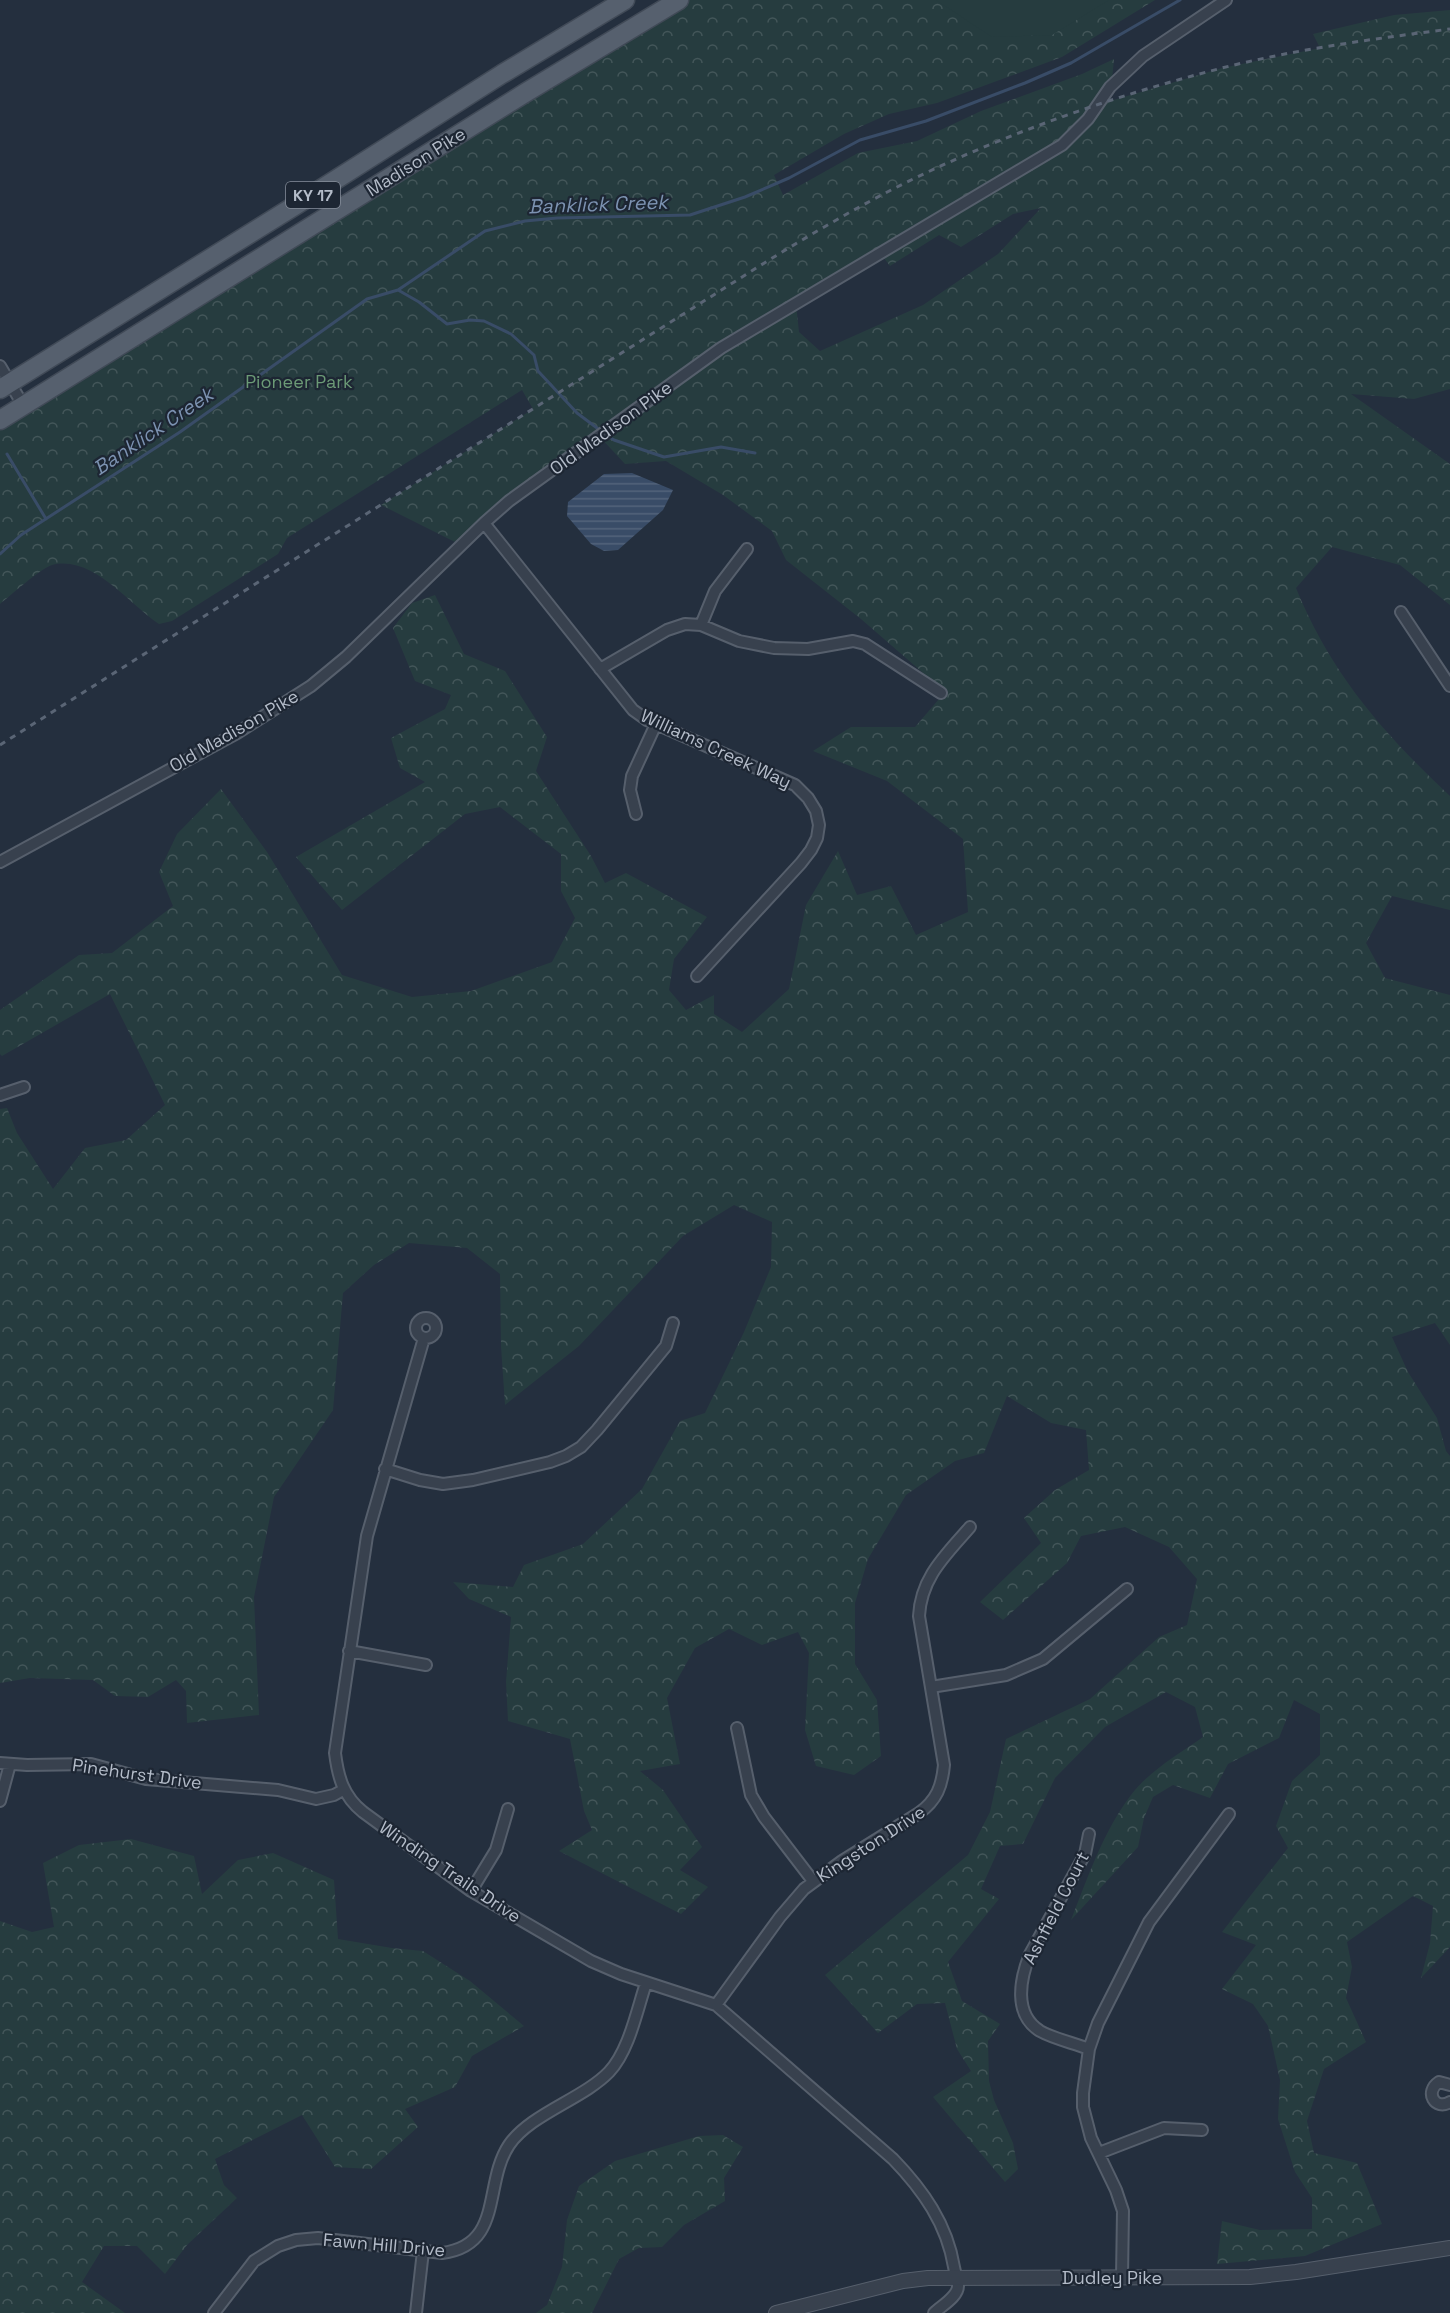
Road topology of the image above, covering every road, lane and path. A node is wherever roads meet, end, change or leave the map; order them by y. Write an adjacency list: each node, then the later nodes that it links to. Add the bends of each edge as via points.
1 (625, 0): 5 (main road, Madison Pike / KY 17)
2 (679, 0): 6 (main road, Madison Pike / KY 17)
3 (1226, 0): 8 (street, Old Madison Pike, via 1143,56 1110,87 1088,119 1062,145 722,348)
4 (0, 366): 5 (street)
5 (5, 386): 6 (street)
6 (23, 405): 7 (main road, Madison Pike / KY 17)
7 (0, 420)
8 (484, 523): 12 (street, Williams Creek Way); 17 (street, Old Madison Pike, via 311,686 240,730)
9 (747, 549): 11 (street, via 715,591)
10 (1401, 612): 13 (street)
11 (701, 625): 12 (street, via 685,624 667,630); 14 (street, via 739,641 774,648 808,649 853,641 865,644)
12 (600, 669): 15 (street, Williams Creek Way, via 633,710)
13 (1450, 686)
14 (941, 693)
15 (656, 724): 16 (street, via 632,776 630,790); 18 (street, Williams Creek Way, via 795,785 816,811 819,825 817,838 801,864)
16 (636, 814)
17 (0, 862)
18 (697, 976)
19 (24, 1087): 20 (street)
20 (0, 1095)
21 (673, 1323): 23 (street, via 666,1346 597,1430 566,1456 443,1484)
22 (424, 1338): 23 (street, Winding Trails Drive)
23 (385, 1469): 26 (street, Winding Trails Drive, via 367,1536)
24 (970, 1527): 28 (street, Kingston Drive, via 931,1574 921,1597 919,1616)
25 (1127, 1589): 28 (street, via 1043,1659 1006,1675)
26 (350, 1651): 27 (street); 31 (street, Winding Trails Drive, via 334,1753)
27 (426, 1665)
28 (931, 1687): 36 (street, Kingston Drive, via 944,1765 940,1789 930,1805 919,1813)
29 (736, 1728): 36 (street, via 751,1795)
30 (5, 1764): 31 (street, Pinehurst Drive, via 91,1764 146,1779 278,1790 316,1799); 32 (street)
31 (343, 1790): 37 (street, Winding Trails Drive, via 354,1805)
32 (0, 1802)
33 (508, 1809): 37 (street, via 496,1850)
34 (1229, 1814): 40 (street, via 1149,1922)
35 (1089, 1834): 40 (street, Ashfield Court, via 1085,1854 1030,1954 1020,1994 1024,2011 1035,2027)
36 (813, 1881): 39 (street, Kingston Drive, via 780,1917)
37 (471, 1891): 38 (street, Winding Trails Drive, via 591,1961)
38 (646, 1983): 39 (street, Winding Trails Drive); 46 (street, Fawn Hill Drive, via 622,2054 608,2073 525,2129 509,2145 501,2160 487,2220 478,2236 453,2252)
39 (716, 2005): 47 (street, Winding Trails Drive, via 915,2182 945,2232)
40 (1089, 2049): 44 (street, via 1083,2107)
41 (1450, 2085): 42 (street, via 1439,2082 1431,2093 1438,2104)
42 (1450, 2103)
43 (1202, 2130): 44 (street, via 1164,2128)
44 (1099, 2153): 48 (street, via 1123,2211)
45 (1450, 2248): 48 (street, Dudley Pike, via 1250,2277)
46 (423, 2251): 49 (street, Fawn Hill Drive, via 318,2238 296,2240 254,2261); 50 (street)
47 (956, 2277): 48 (street, Dudley Pike); 51 (street, Dudley Pike, via 903,2281); 52 (street, via 954,2296)
48 (1122, 2277)
49 (214, 2313)
50 (416, 2313)
51 (776, 2313)
52 (934, 2313)

